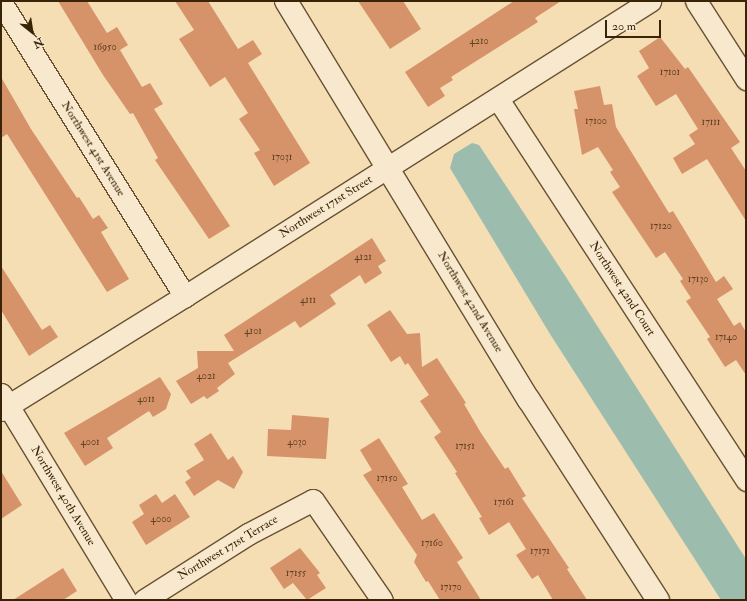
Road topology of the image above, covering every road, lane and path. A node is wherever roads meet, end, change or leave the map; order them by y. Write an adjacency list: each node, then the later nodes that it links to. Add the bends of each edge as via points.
1 (286, 1): 7 (street, Northwest 42nd Avenue)
2 (650, 1): 6 (street, Northwest 171st Street)
3 (696, 1): 5 (street)
4 (1, 2): 8 (street, Northwest 41st Avenue)
5 (746, 79)
6 (498, 99): 7 (street, Northwest 171st Street); 10 (street, Northwest 42nd Court)
7 (388, 167): 8 (street, Northwest 171st Street); 14 (street, Northwest 42nd Avenue, via 529,400)
8 (185, 296): 9 (street, Northwest 171st Street)
9 (4, 403): 11 (street, Northwest 40th Avenue)
10 (746, 480)
11 (126, 600)
12 (144, 600): 13 (street, Northwest 171st Terrace, via 248,534 313,500)
13 (382, 600)
14 (658, 600)

